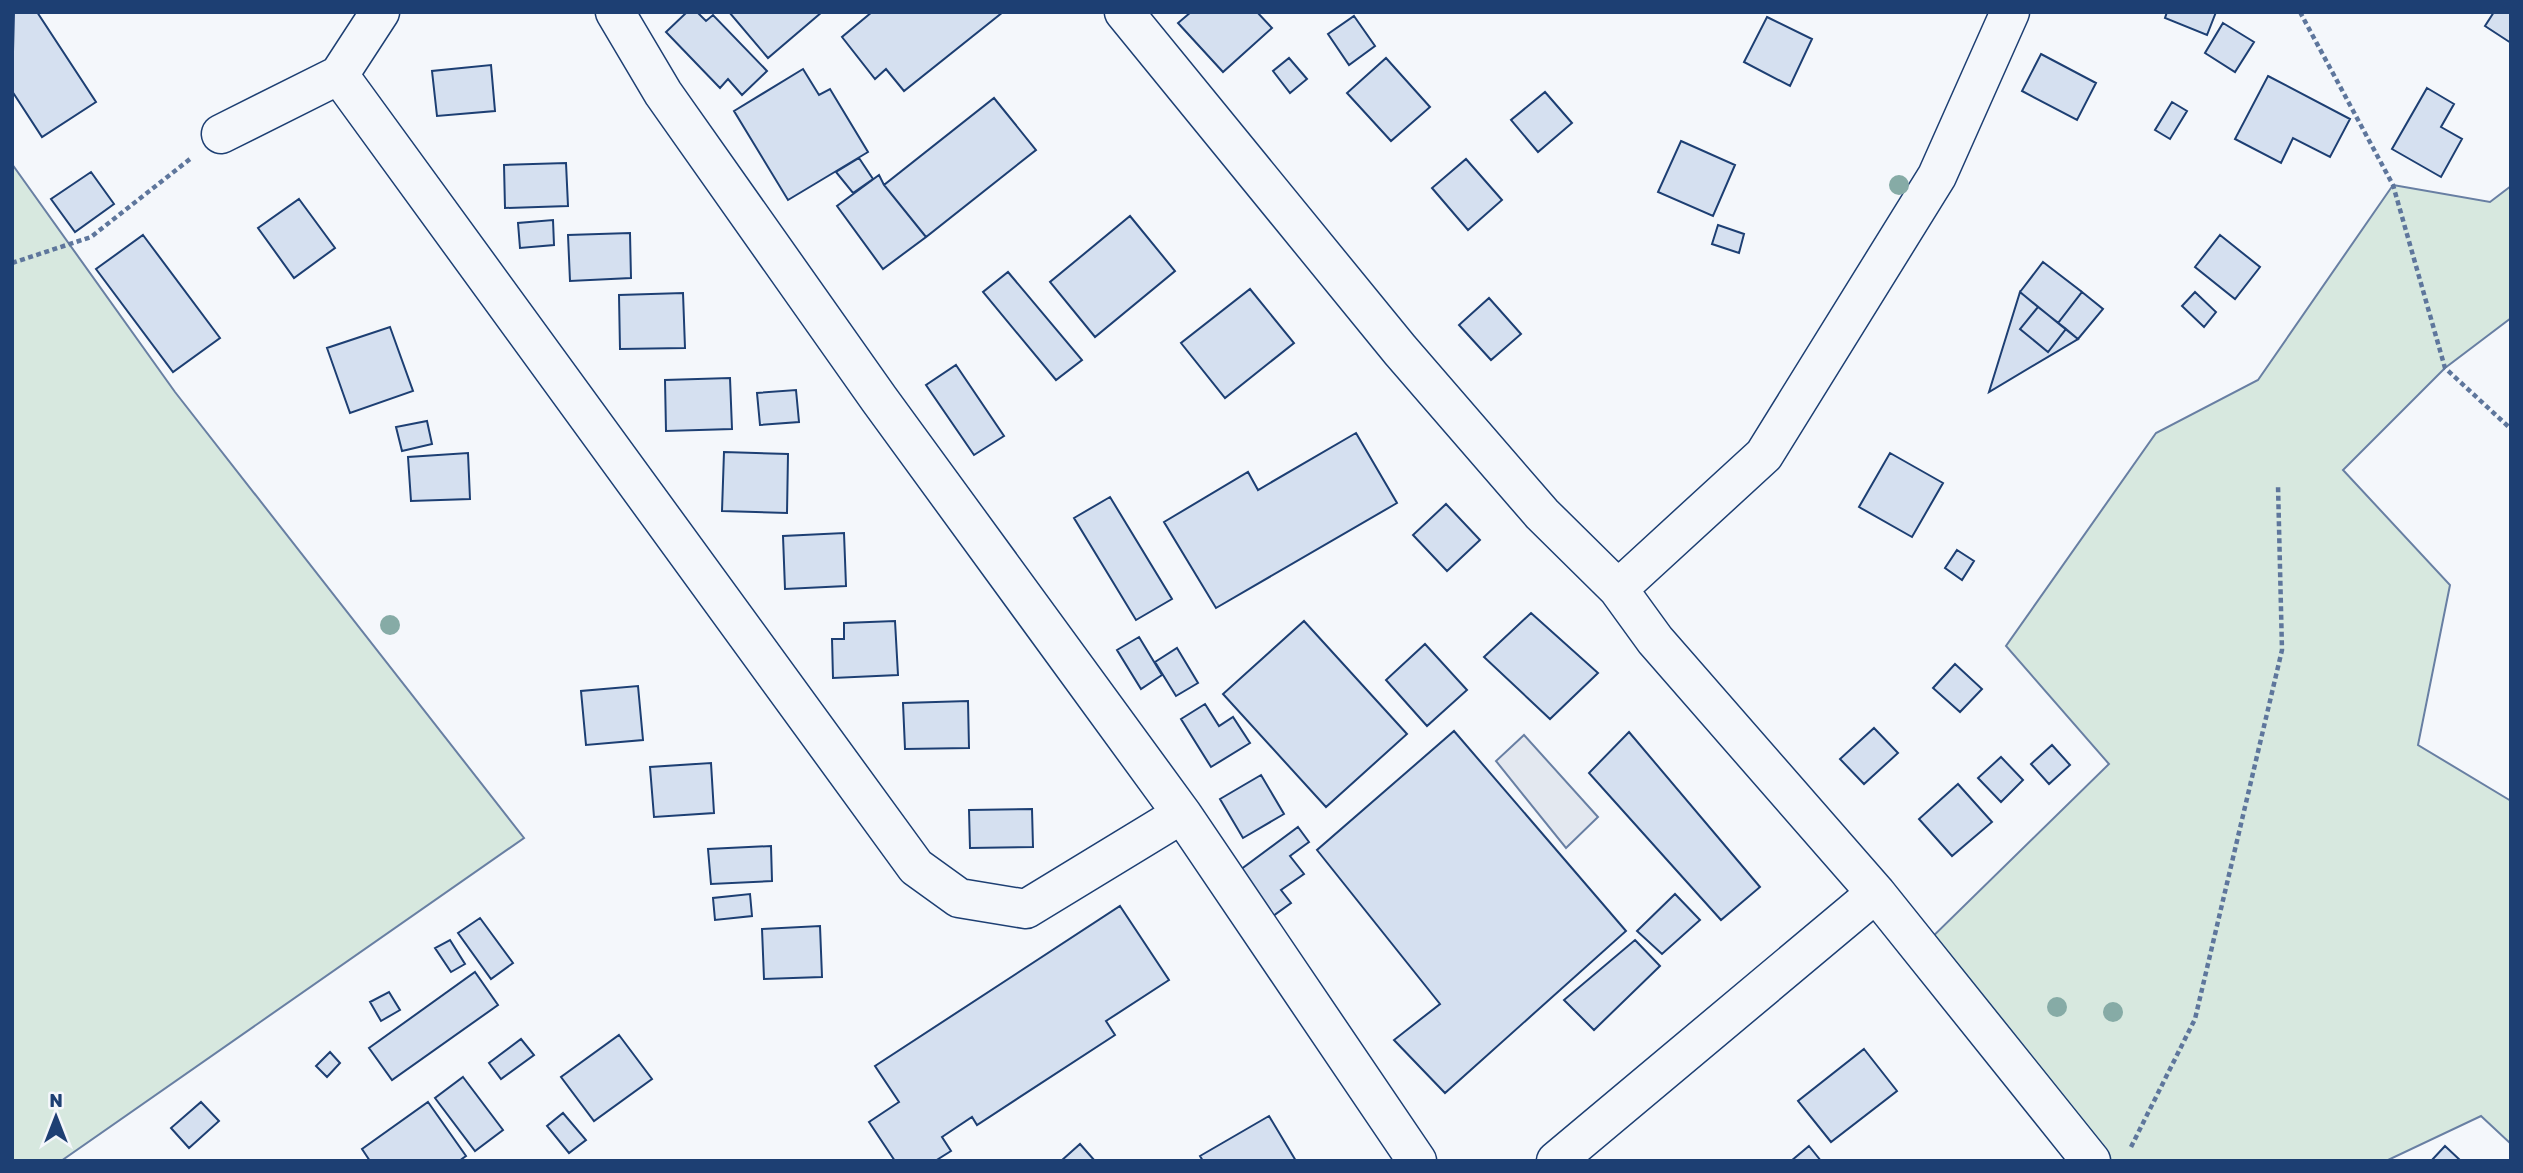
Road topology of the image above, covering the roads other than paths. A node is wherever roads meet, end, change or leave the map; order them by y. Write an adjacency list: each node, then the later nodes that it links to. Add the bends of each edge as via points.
1 (380, 12): 5 (street)
2 (615, 12): 8 (street, via 663,93 855,365)
3 (1124, 12): 7 (street, via 1409,360 1542,514)
4 (2010, 12): 7 (street, via 1937,176 1764,455)
5 (339, 75): 6 (street); 8 (street, via 916,867 959,898 1026,909)
6 (221, 134)
7 (1618, 589): 9 (street, via 1655,640)
8 (1182, 814): 10 (street)
9 (1876, 893): 11 (street); 12 (street)
10 (1417, 1161)
11 (1556, 1161)
12 (2091, 1161)

